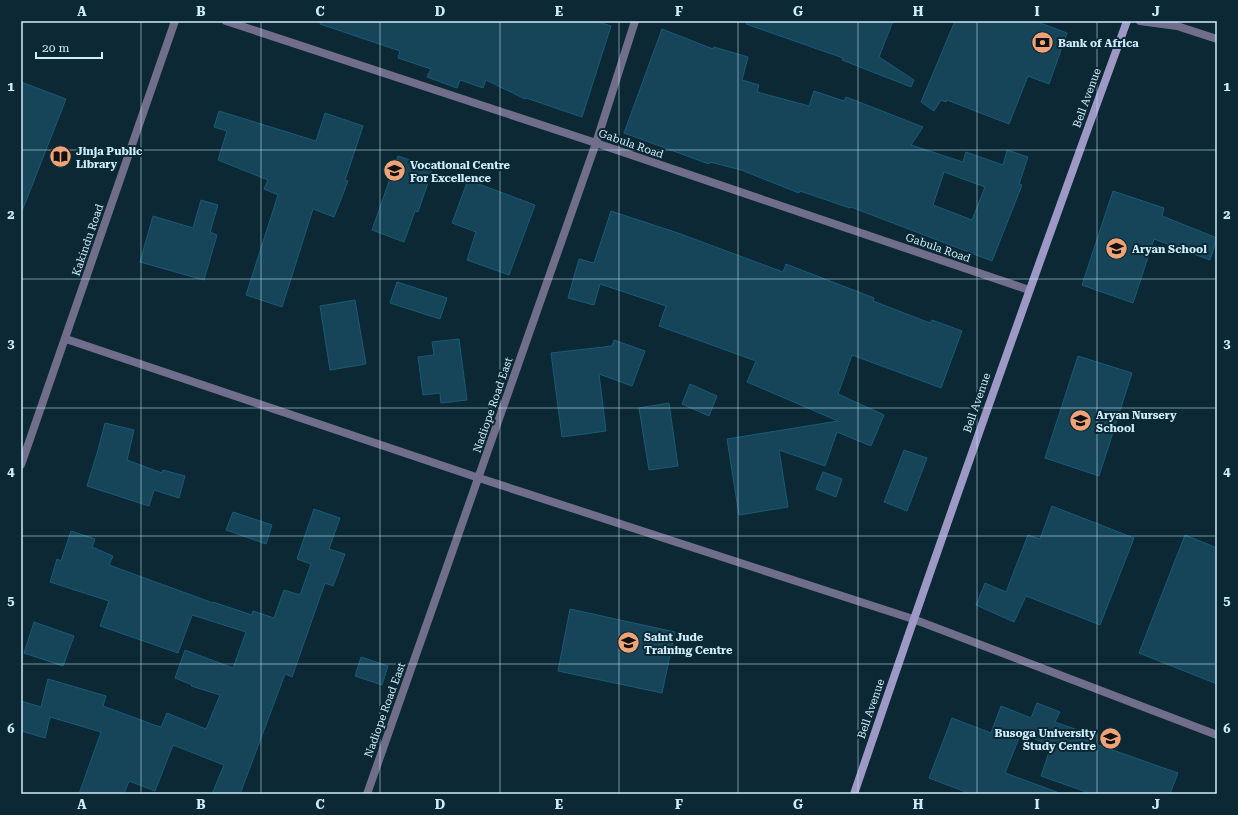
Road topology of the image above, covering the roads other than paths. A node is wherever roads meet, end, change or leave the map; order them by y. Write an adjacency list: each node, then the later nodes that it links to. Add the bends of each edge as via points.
1 (175, 21): 10 (street, Kakindu Road)
2 (226, 21): 8 (street, Gabula Road)
3 (635, 21): 8 (street, Nadiope Road East)
4 (1126, 21): 9 (street, Bell Avenue)
5 (1140, 21): 6 (street)
6 (1174, 23): 7 (street)
7 (1217, 40)
8 (596, 143): 9 (street, Gabula Road); 12 (street, Nadiope Road East)
9 (1029, 290): 13 (street, Bell Avenue)
10 (66, 339): 11 (street, Kakindu Road); 12 (street)
11 (21, 465)
12 (479, 478): 13 (street); 15 (street, Nadiope Road East)
13 (913, 619): 14 (street); 16 (street, Bell Avenue)
14 (1217, 735)
15 (367, 794)
16 (854, 794)

